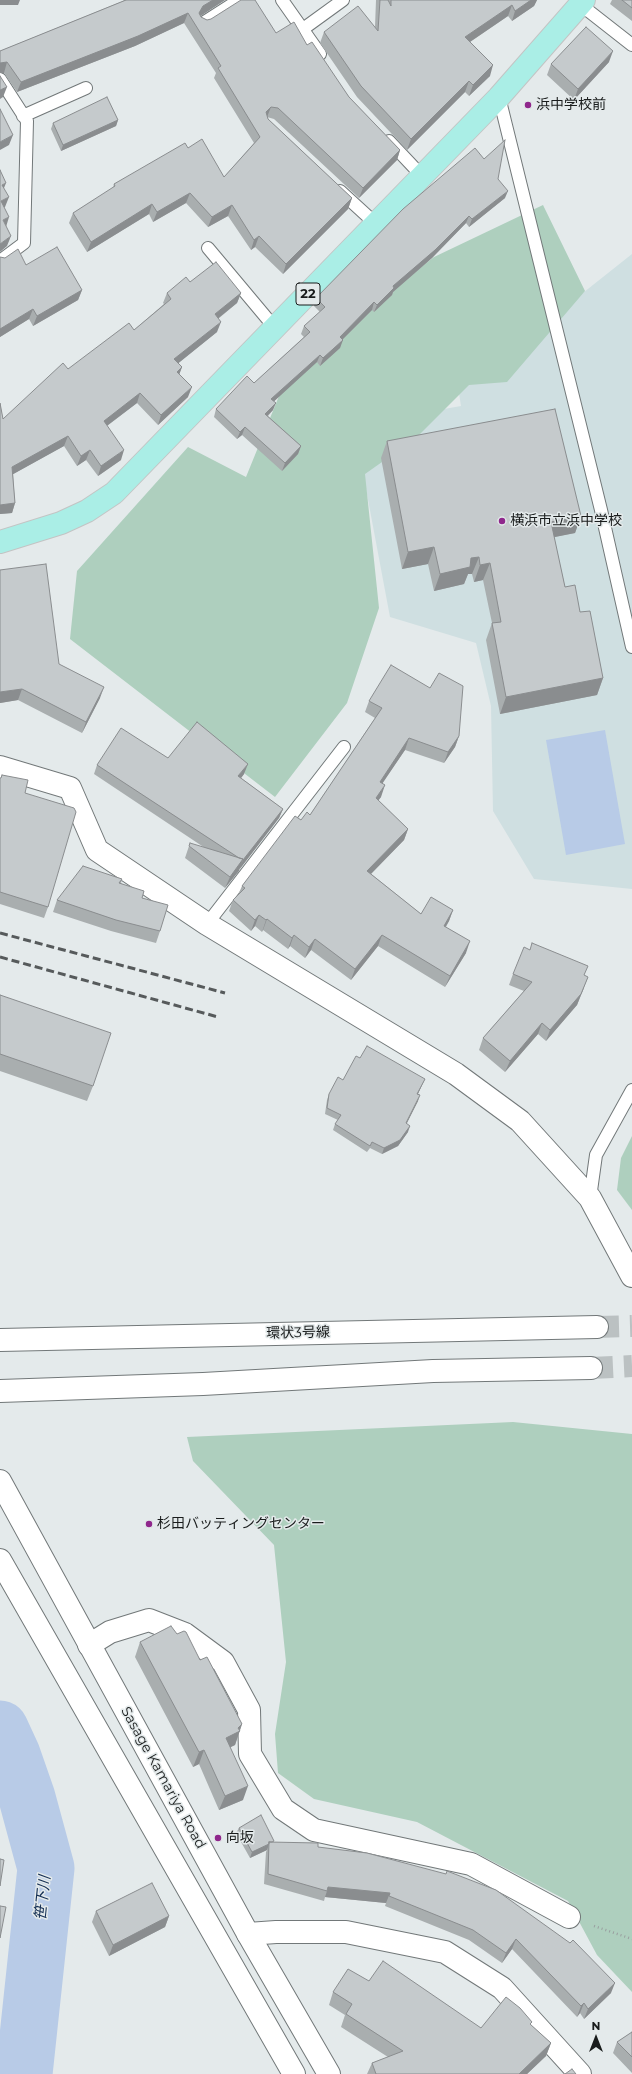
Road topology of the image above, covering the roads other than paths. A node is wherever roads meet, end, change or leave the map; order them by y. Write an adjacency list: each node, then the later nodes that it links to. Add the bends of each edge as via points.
1 (239, 0): 5 (lane)
2 (282, 0): 6 (lane)
3 (343, 0): 6 (lane)
4 (583, 3): 7 (lane); 11 (main road, 22)
5 (203, 23)
6 (303, 29): 8 (lane)
7 (632, 45)
8 (325, 62)
9 (0, 79): 12 (lane)
10 (86, 88): 12 (lane)
11 (499, 97): 14 (main road, 22); 21 (lane, via 601,510)
12 (23, 116): 18 (lane, via 27,121 24,243)
13 (379, 130): 14 (lane)
14 (422, 176): 16 (main road, 22)
15 (331, 182): 16 (lane)
16 (376, 224): 19 (main road, 22)
17 (208, 248): 19 (lane)
18 (0, 261)
19 (275, 328): 20 (main road, 22, via 114,493 87,511 61,523)
20 (0, 542)
21 (632, 647)
22 (344, 746): 24 (lane)
23 (0, 768): 24 (street, via 70,788 97,850)
24 (207, 924): 26 (street, via 456,1074 520,1121)
25 (632, 1090): 26 (lane, via 596,1155)
26 (590, 1198): 27 (street)
27 (632, 1276)
28 (596, 1327): 29 (street, 環状3号線)
29 (0, 1340)
30 (591, 1368): 31 (street, via 432,1371 202,1384)
31 (0, 1391)
32 (0, 1481): 34 (street, Sasage Kamariya Road)
33 (0, 1560): 37 (street)
34 (89, 1645): 35 (street, via 110,1632 149,1620 185,1634 223,1662 249,1710 250,1754 283,1809 314,1830 471,1864); 36 (street, Sasage Kamariya Road)
35 (569, 1917)
36 (248, 1934): 38 (street, Sasage Kamariya Road); 39 (street, via 346,1932 445,1952 502,1988)
37 (294, 2074)
38 (329, 2074)
39 (580, 2074)

